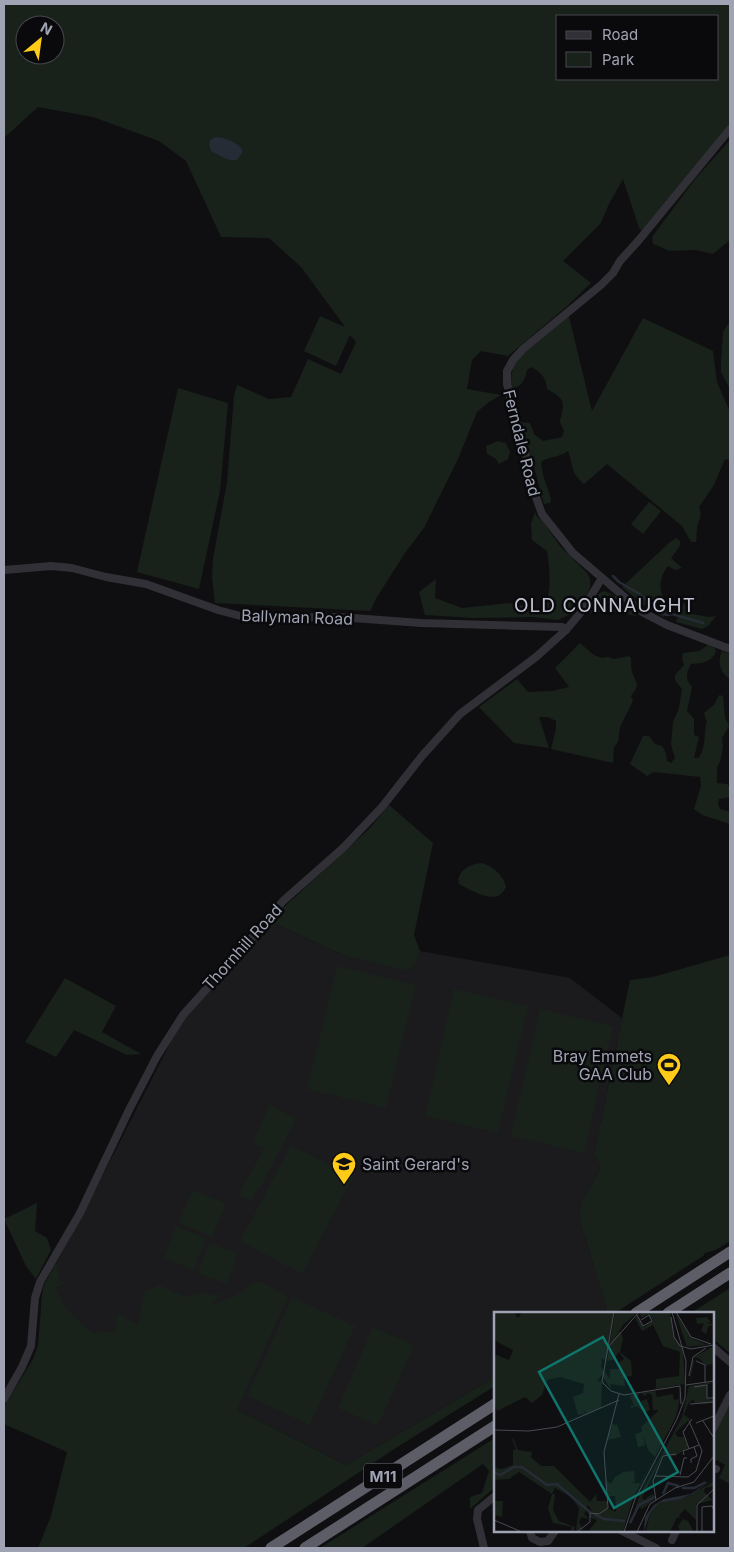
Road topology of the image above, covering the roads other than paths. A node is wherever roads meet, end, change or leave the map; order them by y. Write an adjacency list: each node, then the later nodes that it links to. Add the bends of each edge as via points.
1 (730, 129): 3 (street, Ferndale Road, via 620,260 613,273 523,349 507,371 510,397 542,514 573,553)
2 (4, 570): 4 (street, Ballyman Road, via 51,566 72,568 146,584 248,618 339,617 562,627)
3 (602, 578): 4 (street, Thornhill Road); 5 (street, Ferndale Road, via 642,612)
4 (566, 630): 13 (street, Thornhill Road, via 536,657 460,714 382,807 343,848 283,901 183,1015 157,1056 64,1244 40,1282 35,1298 31,1346)
5 (730, 649)
6 (730, 1252): 8 (highway)
7 (730, 1273): 9 (highway)
8 (638, 1312)
9 (670, 1312)
10 (714, 1348): 11 (street)
11 (730, 1362)
12 (730, 1396): 16 (street)
13 (4, 1399)
14 (494, 1405): 23 (highway, M11)
15 (494, 1427): 24 (highway, M11)
16 (714, 1427)
17 (494, 1497): 25 (street, via 478,1510 477,1520)
18 (530, 1532): 19 (street, via 532,1538 540,1542 548,1541)
19 (554, 1532)
20 (676, 1532): 22 (street)
21 (635, 1534): 26 (street)
22 (672, 1540)
23 (271, 1548)
24 (305, 1548)
25 (484, 1548)
26 (656, 1548)

